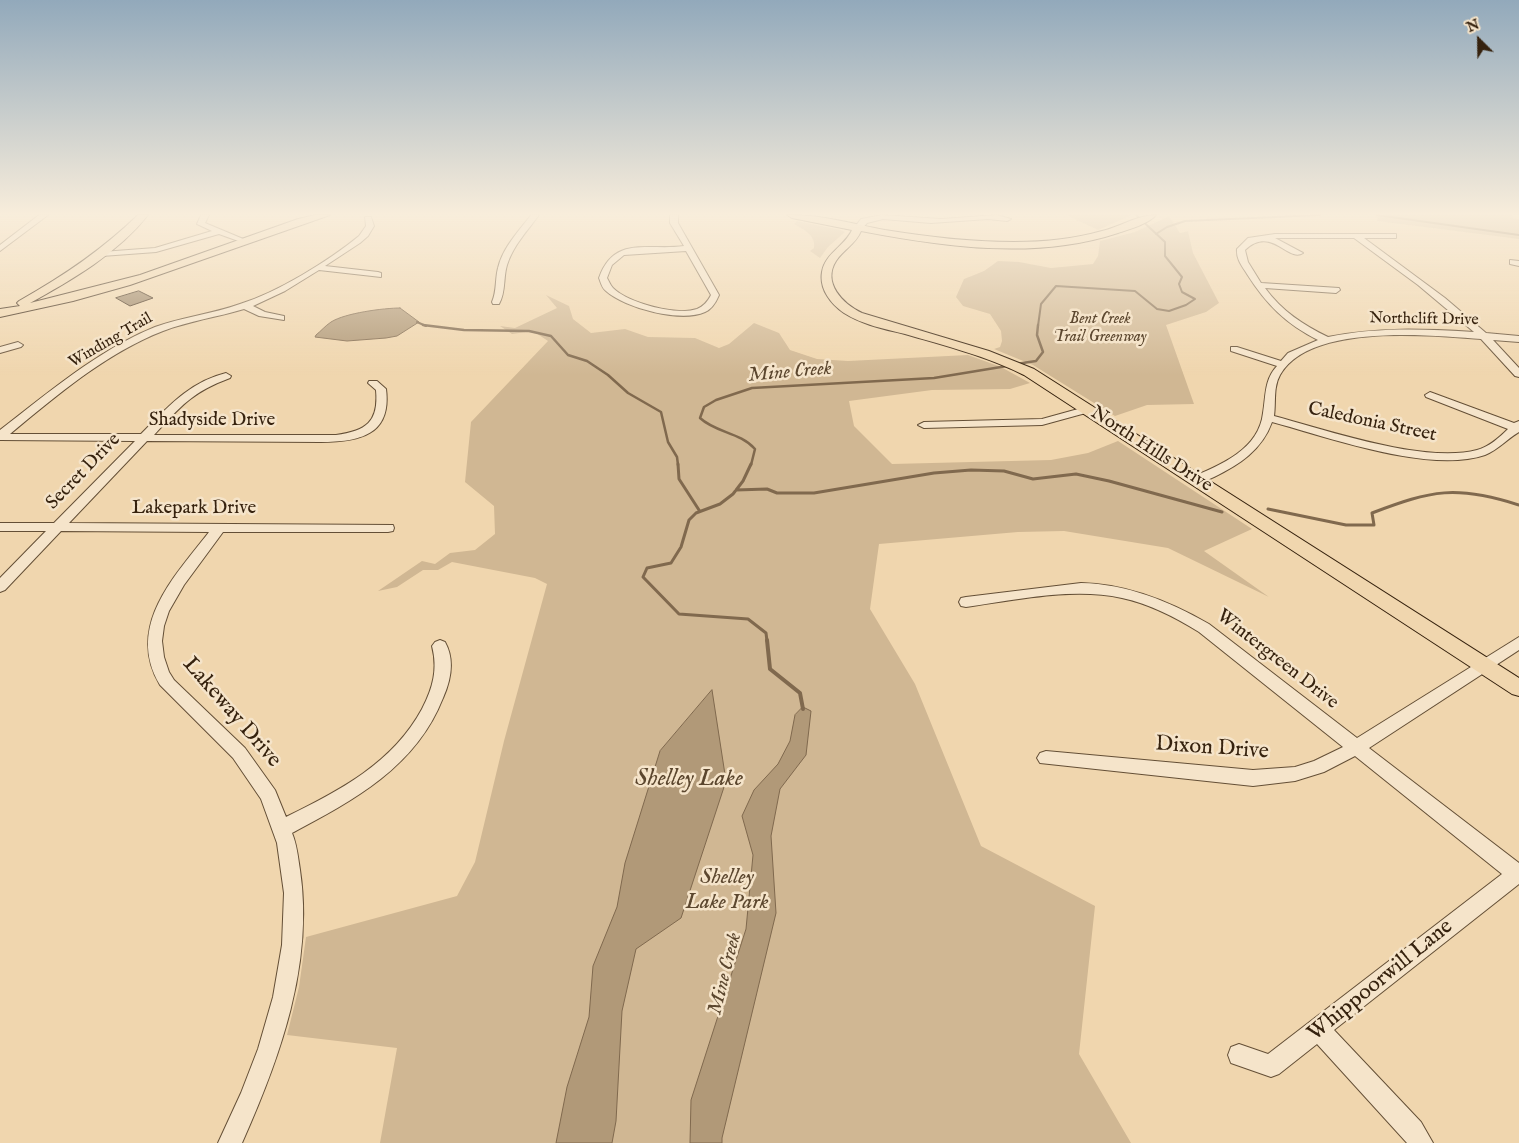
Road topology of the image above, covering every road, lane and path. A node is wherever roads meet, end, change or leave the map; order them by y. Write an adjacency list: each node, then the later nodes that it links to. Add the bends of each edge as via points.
1 (80, 268): 14 (main road)
2 (165, 268): 12 (main road)
3 (319, 268): 17 (street, Winding Trail)
4 (322, 268): 11 (street)
5 (502, 268): 16 (street, via 500,295)
6 (606, 268): 7 (street, via 603,282 624,300 698,314 710,305 714,295)
7 (701, 268)
8 (828, 268): 31 (main road, North Hills Drive, via 829,289 841,306 872,321 1014,364)
9 (1249, 268): 13 (street)
10 (1400, 268): 20 (street)
11 (378, 274)
12 (120, 284): 14 (main road, via 64,293); 18 (main road)
13 (1258, 285): 15 (street); 22 (street, via 1281,315)
14 (52, 287): 18 (main road)
15 (1336, 290)
16 (496, 302)
17 (246, 306): 19 (street); 35 (street, Winding Trail, via 190,319 145,336 56,392)
18 (2, 313)
19 (281, 318)
20 (1485, 336): 21 (street, Northclift Drive); 22 (street, Northclift Drive, via 1395,332 1356,334); 27 (street)
21 (1519, 339)
22 (1326, 340): 26 (street, Northclift Drive, via 1301,349)
23 (18, 346): 25 (street)
24 (1234, 349): 26 (street)
25 (0, 350)
26 (1281, 364): 32 (street, Northclift Drive, via 1270,388)
27 (1519, 374)
28 (226, 376): 36 (street, Secret Drive, via 188,394)
29 (373, 383): 36 (street, Shadyside Drive, via 382,389 380,416 374,424 352,435 326,439)
30 (1430, 395): 34 (street)
31 (1089, 409): 33 (street, via 1042,422); 37 (main road, North Hills Drive)
32 (1268, 418): 34 (street, Caledonia Street, via 1385,447 1447,457 1478,454 1493,447); 37 (street, Northclift Drive, via 1261,439 1237,460)
33 (924, 425)
34 (1518, 427)
35 (0, 437): 36 (street, Shadyside Drive)
36 (144, 438): 39 (street, Secret Drive)
37 (1196, 480): 46 (main road, North Hills Drive)
38 (0, 527): 39 (street, Lakepark Drive)
39 (57, 527): 40 (street, Lakepark Drive); 42 (street, Secret Drive)
40 (219, 528): 41 (street, Lakepark Drive); 50 (street, Lakeway Drive, via 163,608 155,641 158,660 166,680 258,775 270,794)
41 (388, 528)
42 (0, 586)
43 (966, 602): 48 (street, Wintergreen Drive, via 1092,588 1146,600 1181,614 1204,628)
44 (1519, 643): 46 (street, Dixon Drive)
45 (440, 646): 50 (street, via 444,674 438,692 423,724 401,752 361,786)
46 (1484, 665): 47 (main road, North Hills Drive); 48 (street, Dixon Drive)
47 (1519, 688)
48 (1356, 747): 49 (street, Dixon Drive, via 1318,767 1295,774 1260,778); 51 (street, Wintergreen Drive)
49 (1046, 758)
50 (283, 828): 54 (street, Lakeway Drive, via 294,882 295,905 284,997 257,1084)
51 (1518, 875): 52 (street, Whippoorwill Lane)
52 (1320, 1030): 53 (street, Whippoorwill Lane, via 1271,1066); 55 (street)
53 (1238, 1055)
54 (230, 1143)
55 (1422, 1143)

